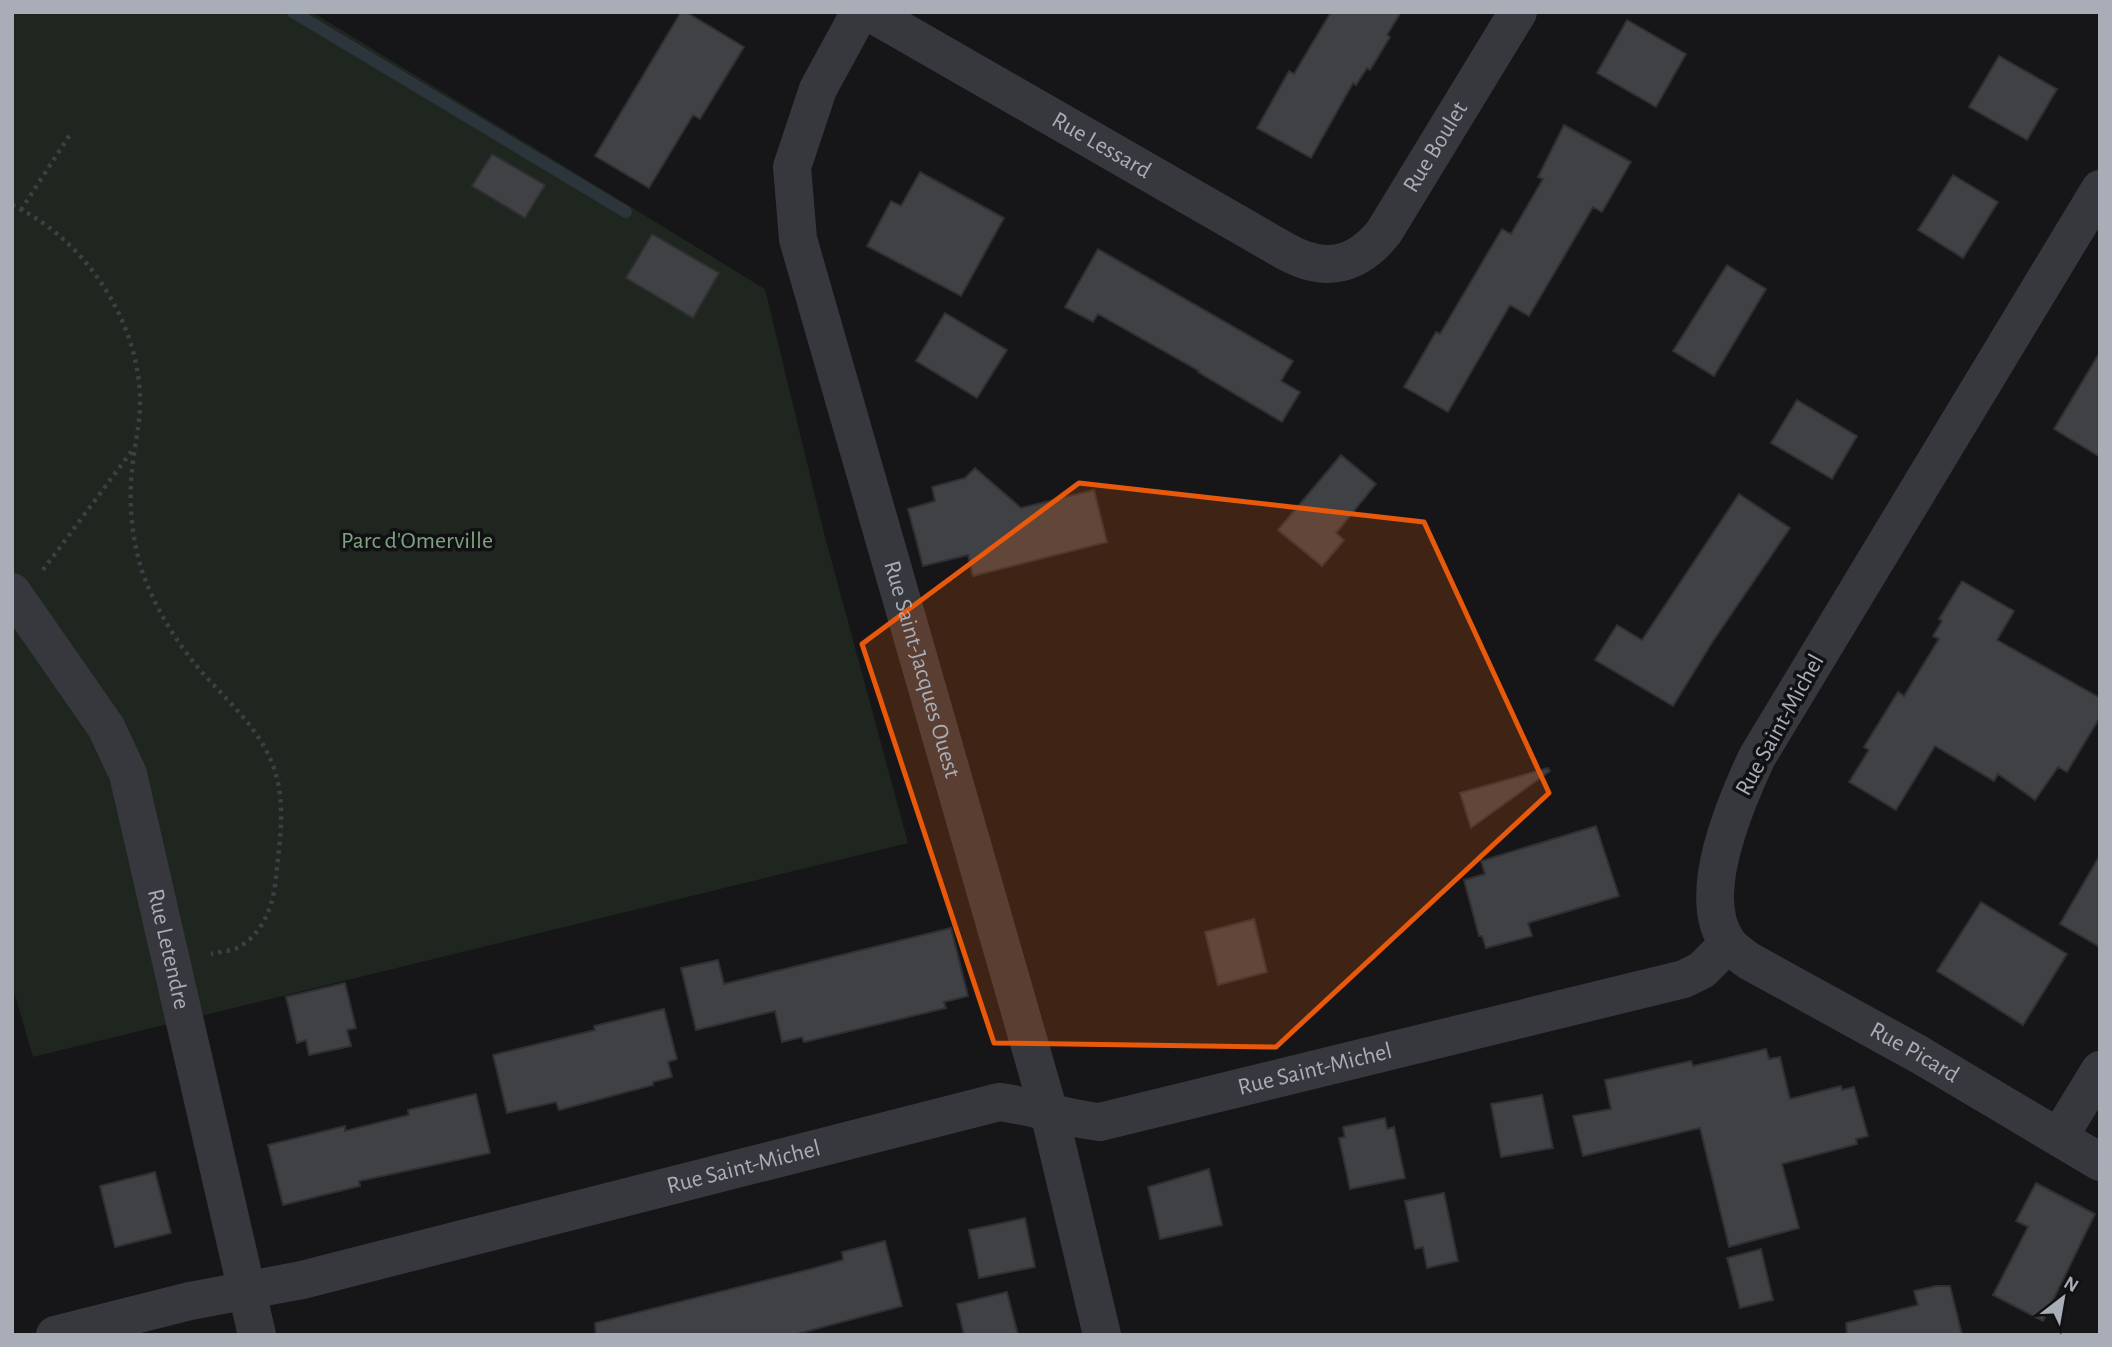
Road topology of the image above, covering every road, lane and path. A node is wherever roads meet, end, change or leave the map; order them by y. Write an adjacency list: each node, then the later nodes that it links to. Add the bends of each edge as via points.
1 (860, 12): 14 (street, Rue Saint-Jacques Ouest, via 818,89 792,167 798,239)
2 (869, 12): 8 (street, Rue Lessard, via 1301,261)
3 (1518, 12): 8 (street, Rue Boulet, via 1384,232 1364,253)
4 (71, 133): 7 (path)
5 (2100, 189): 11 (street, Rue Saint-Michel, via 1757,757 1731,816 1717,880 1716,908)
6 (12, 205): 7 (path)
7 (22, 209): 9 (path, via 75,251 117,310 138,379)
8 (1338, 263)
9 (136, 444): 10 (path); 12 (path, via 130,493 142,570 177,641 255,730 278,786 281,817 276,887 270,911 257,932 237,948)
10 (16, 596): 12 (street, Rue Letendre, via 119,751 135,797)
11 (1728, 944): 14 (street, Rue Saint-Michel, via 1702,970 1684,979 1100,1122); 15 (street, Rue Picard, via 1749,961)
12 (172, 963): 17 (street, Rue Letendre)
13 (2100, 1070): 15 (street)
14 (1049, 1112): 17 (street, Rue Saint-Michel, via 999,1102 302,1280); 20 (street, Rue Saint-Jacques Ouest)
15 (2059, 1138): 16 (street, Rue Picard)
16 (2100, 1163)
17 (246, 1290): 18 (street, Rue Saint-Michel); 19 (street, Rue Letendre)
18 (55, 1335)
19 (257, 1335)
20 (1102, 1335)

